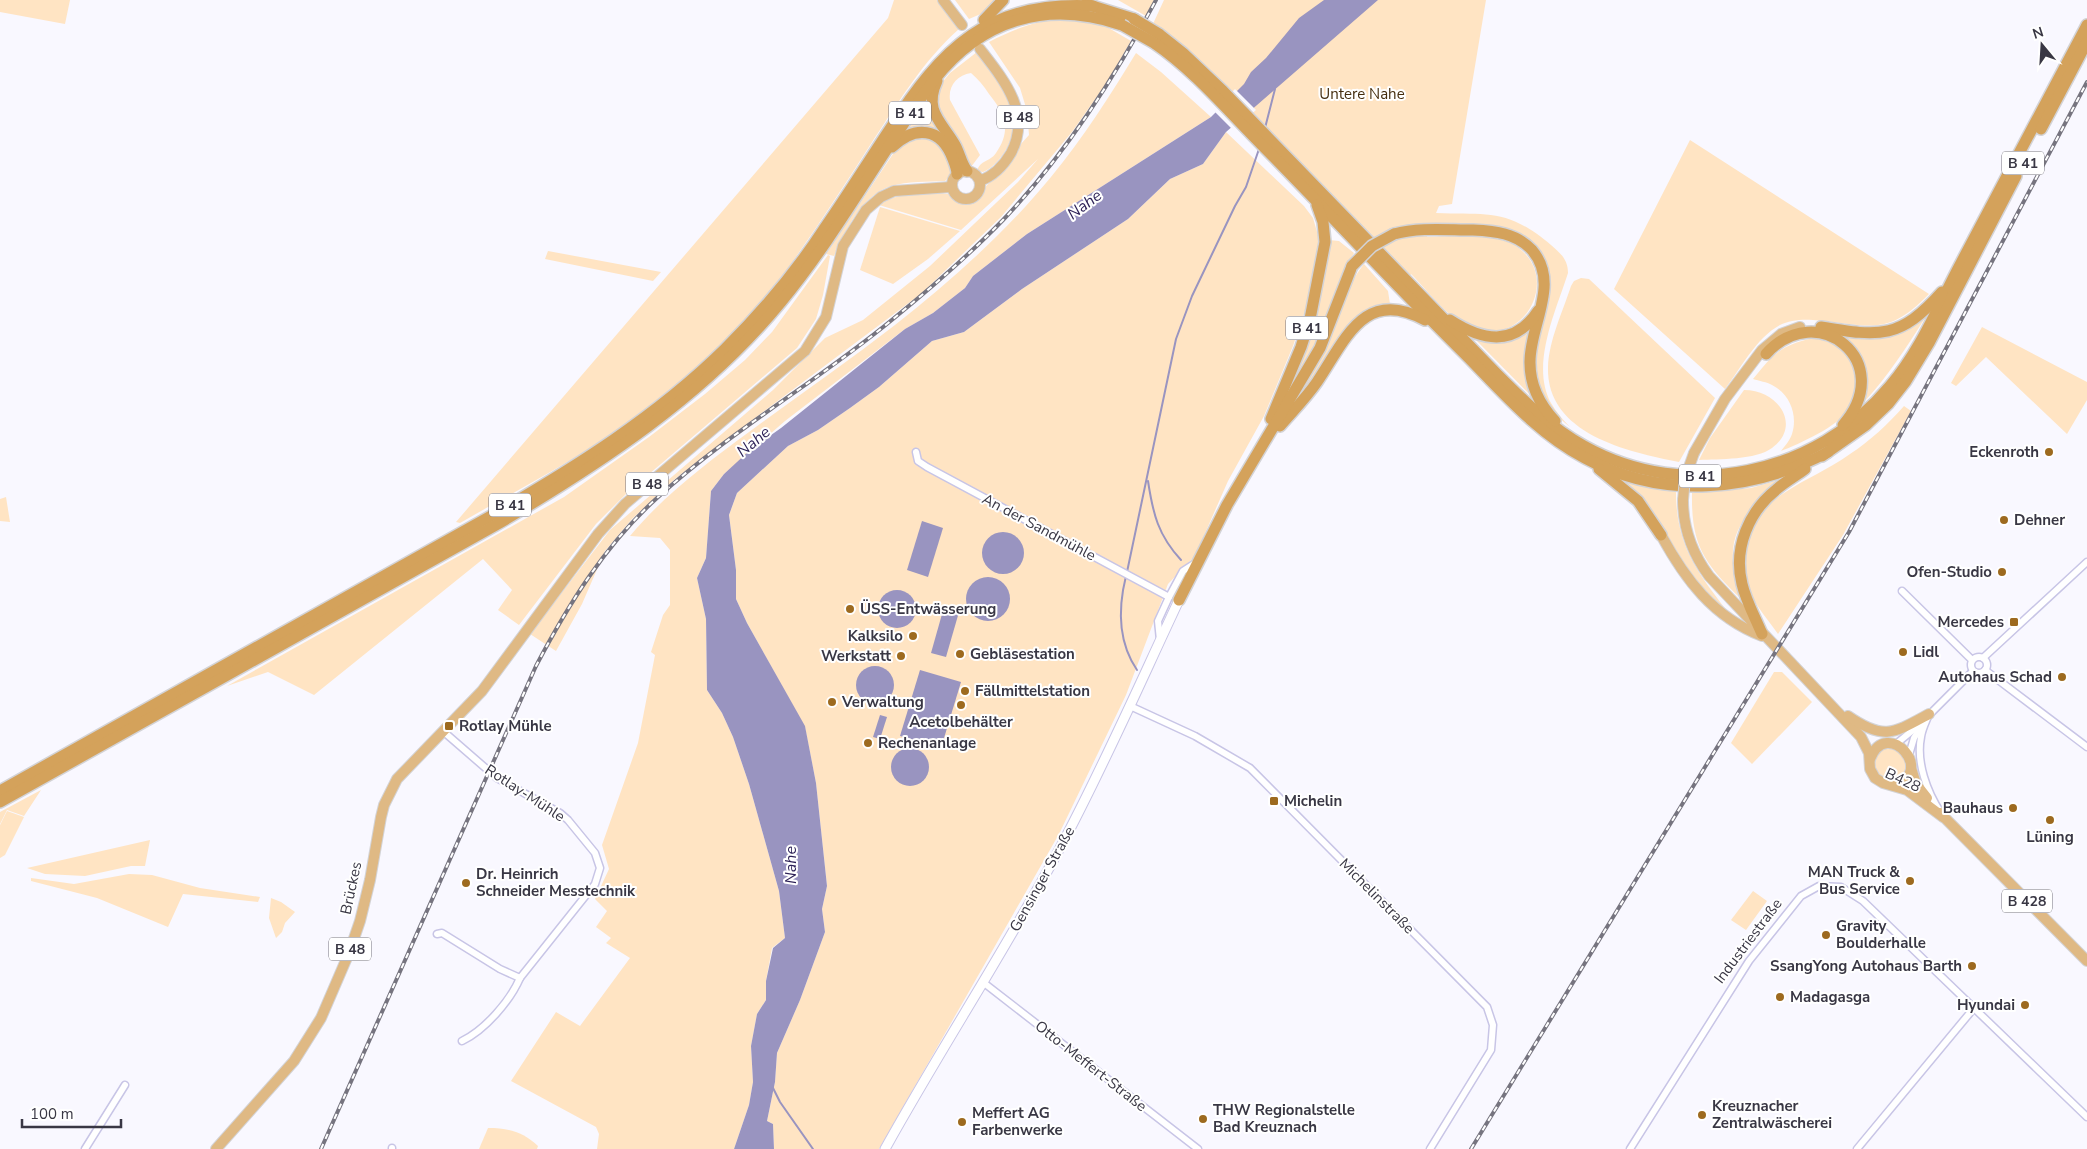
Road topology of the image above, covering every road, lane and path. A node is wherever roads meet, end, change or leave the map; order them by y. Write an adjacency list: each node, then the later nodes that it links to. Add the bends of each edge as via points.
1 (943, 0): 5 (main road)
2 (1003, 0): 7 (highway)
3 (1078, 0): 4 (highway)
4 (1093, 6): 7 (highway, B 41, via 1067,4 1028,8); 8 (highway, B 41, bridge, via 1134,19)
5 (962, 25)
6 (2087, 25): 18 (highway, B 41)
7 (976, 28): 52 (highway, B 41, via 947,52 923,80 823,231 776,293 724,350 639,422 564,473 491,516)
8 (1156, 38): 11 (highway, B 41, bridge, via 1083,15 1028,17 980,36); 14 (highway, B 41, via 1175,59 1219,94)
9 (2087, 42): 29 (highway, B 41, via 1914,369 1878,414)
10 (980, 49): 15 (main road, B 48, via 1010,90 1019,120 1017,136 1008,158)
11 (942, 70): 12 (highway, B 41); 13 (highway, via 932,96 934,112 954,143)
12 (880, 158): 13 (highway, via 903,137 918,132 928,133 945,144); 53 (highway, B 41, via 822,246 770,314 732,355 645,429 496,524)
13 (962, 172): 15 (main road, via 974,174); 16 (main road, via 953,180)
14 (1298, 174): 17 (highway, B 41); 20 (highway, B 41)
15 (980, 181): 16 (main road, B 48, via 978,193 969,200 957,197)
16 (951, 187): 44 (main road, Brückes / B 48, via 894,191 866,210 843,246 826,317 805,351 625,504 598,534 476,698)
17 (1315, 198): 21 (highway, B 41); 28 (highway, B 41, via 1325,238 1310,319)
18 (1952, 281): 22 (highway, B 41, via 1920,316 1892,330 1870,334 1820,326); 26 (highway, B 41, via 1900,374 1873,406)
19 (1544, 295): 20 (highway, via 1530,321 1518,330 1498,337 1472,333); 25 (highway, via 1530,355 1532,381 1542,406); 28 (highway, B 41, bridge, via 1544,276 1538,258 1513,236 1488,231 1423,230 1394,234 1372,246 1352,266 1320,348)
20 (1432, 308): 25 (highway, B 41, via 1536,412)
21 (1436, 325): 28 (highway, B 41, via 1400,308 1382,309 1366,316 1353,329 1308,394); 30 (highway, B 41, via 1531,420)
22 (1800, 327): 24 (main road, B 41, via 1781,334 1762,350 1725,399)
23 (1766, 354): 24 (main road, B 41); 26 (highway, B 41, via 1788,338 1809,332 1831,336 1851,352 1860,370 1860,396 1850,417)
24 (1704, 435): 35 (main road, B 41, bridge, via 1685,478 1685,526 1698,560 1715,584)
25 (1572, 439): 26 (highway, B 41, via 1628,465 1704,476 1734,474 1777,464)
26 (1830, 440)
27 (916, 452): 34 (street, An der Sandmühle, via 918,461 927,467)
28 (1257, 452): 34 (highway, via 1198,561)
29 (1828, 452): 30 (highway, B 41, via 1772,476 1712,486 1640,479); 35 (highway, B 41, via 1770,495 1756,511 1744,534 1740,576)
30 (1586, 459): 31 (highway, via 1638,501)
31 (1661, 535): 35 (main road, via 1686,576 1709,603 1742,627)
32 (2087, 562): 36 (street)
33 (1902, 591): 37 (street)
34 (1174, 598): 41 (street, Gensinger Straße, via 1160,640)
35 (1763, 635): 40 (main road)
36 (1983, 658): 37 (street); 38 (street, via 1987,665)
37 (1972, 660): 39 (street)
38 (1985, 670): 39 (street, via 1981,673); 47 (street)
39 (1973, 671): 42 (street)
40 (1831, 705): 42 (main road, via 1861,726 1879,732 1899,730); 43 (main road)
41 (1130, 706): 58 (street, Gensinger Straße, via 1060,848); 67 (street, Michelinstraße, via 1195,736 1250,768 1487,1007 1493,1025 1491,1050)
42 (1929, 714): 46 (street); 48 (street, via 1914,738); 54 (street, via 1921,736 1920,753 1930,792)
43 (1843, 717): 45 (main road, via 1870,738); 49 (main road, via 1861,737); 54 (main road, B428, via 1844,727 1864,750 1866,771 1871,781 1905,794)
44 (444, 732): 57 (street, Rotlay-Mühle, via 497,778 560,813 598,860 600,868 594,884); 64 (main road, Brückes / B 48, via 397,779 384,805 363,912 321,1018 294,1061)
45 (1885, 744): 46 (main road); 49 (main road, via 1874,751)
46 (1896, 744): 48 (main road)
47 (2087, 747)
48 (1909, 755): 50 (main road)
49 (1870, 759): 51 (main road, via 1870,769 1875,778 1883,784)
50 (1911, 768): 51 (main road, via 1904,779); 54 (main road, B 428, via 1920,790)
51 (1893, 785): 54 (main road, B 428, via 1914,794)
52 (0, 791)
53 (0, 802)
54 (1942, 817): 56 (main road, B 428)
55 (437, 934): 57 (street, via 442,933)
56 (2087, 961)
57 (520, 978): 60 (street, Rotlay-Mühle, via 515,989 476,1035)
58 (984, 983): 65 (street, Gensinger Straße); 66 (street, Otto-Meffert-Straße)
59 (1974, 1008): 62 (street, Industriestraße); 68 (street, Industriestraße, via 1863,901 1841,887 1818,886 1801,896 1749,960); 69 (street)
60 (462, 1041)
61 (125, 1085): 63 (street)
62 (2087, 1117)
63 (85, 1149)
64 (216, 1149)
65 (885, 1149)
66 (1198, 1149)
67 (1430, 1149)
68 (1630, 1149)
69 (1857, 1149)

